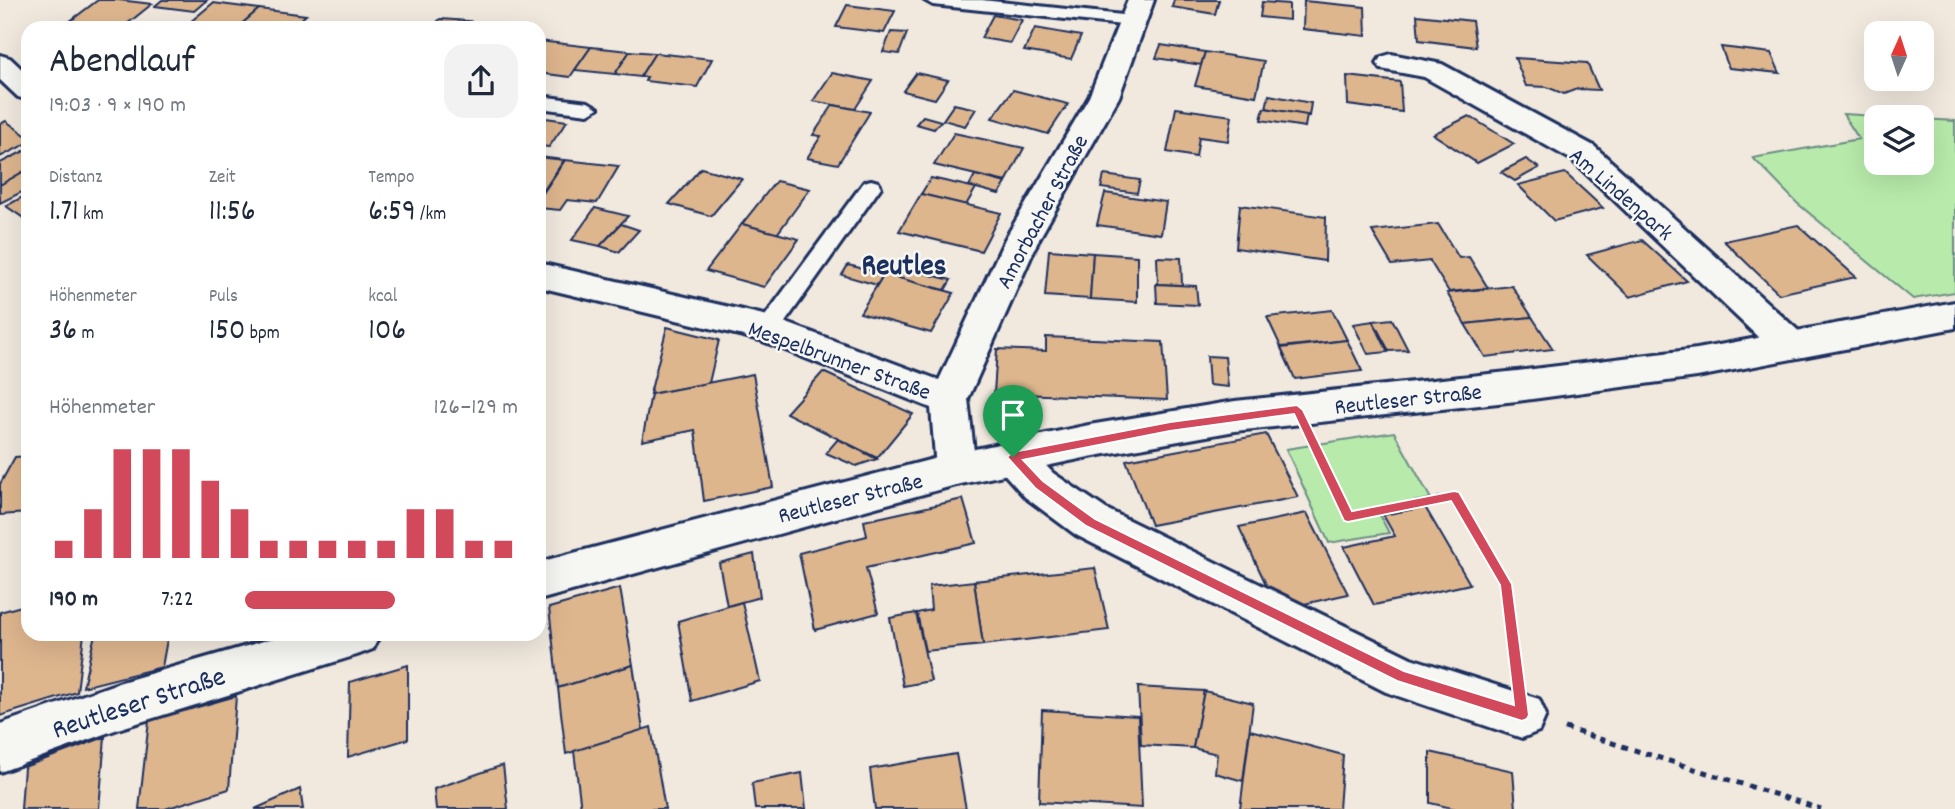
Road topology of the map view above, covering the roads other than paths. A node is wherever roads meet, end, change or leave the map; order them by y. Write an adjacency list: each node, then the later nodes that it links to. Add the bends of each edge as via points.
1 (933, 0): 2 (lane, Amorbacher Straße)
2 (1136, 11): 13 (street, Amorbacher Straße, via 1104,97 1022,239)
3 (1391, 63): 12 (street, Am Lindenpark, via 1432,70 1583,153)
4 (0, 64): 5 (street)
5 (21, 84)
6 (546, 103): 7 (lane)
7 (588, 108)
8 (871, 187): 11 (lane)
9 (546, 277): 11 (street, Mespelbrunner Straße)
10 (1955, 316): 12 (street, Reutleser Straße)
11 (768, 329): 13 (street, Mespelbrunner Straße)
12 (1790, 345): 14 (street, Reutleser Straße, via 1698,363 1170,426)
13 (949, 399): 15 (street, Mespelbrunner Straße)
14 (1013, 457): 15 (street, Reutleser Straße); 18 (street, via 1039,485 1091,523 1402,677)
15 (956, 469): 16 (street, Reutleser Straße)
16 (546, 579)
17 (334, 641): 19 (street, Reutleser Straße, via 131,702)
18 (1522, 715)
19 (0, 748)

